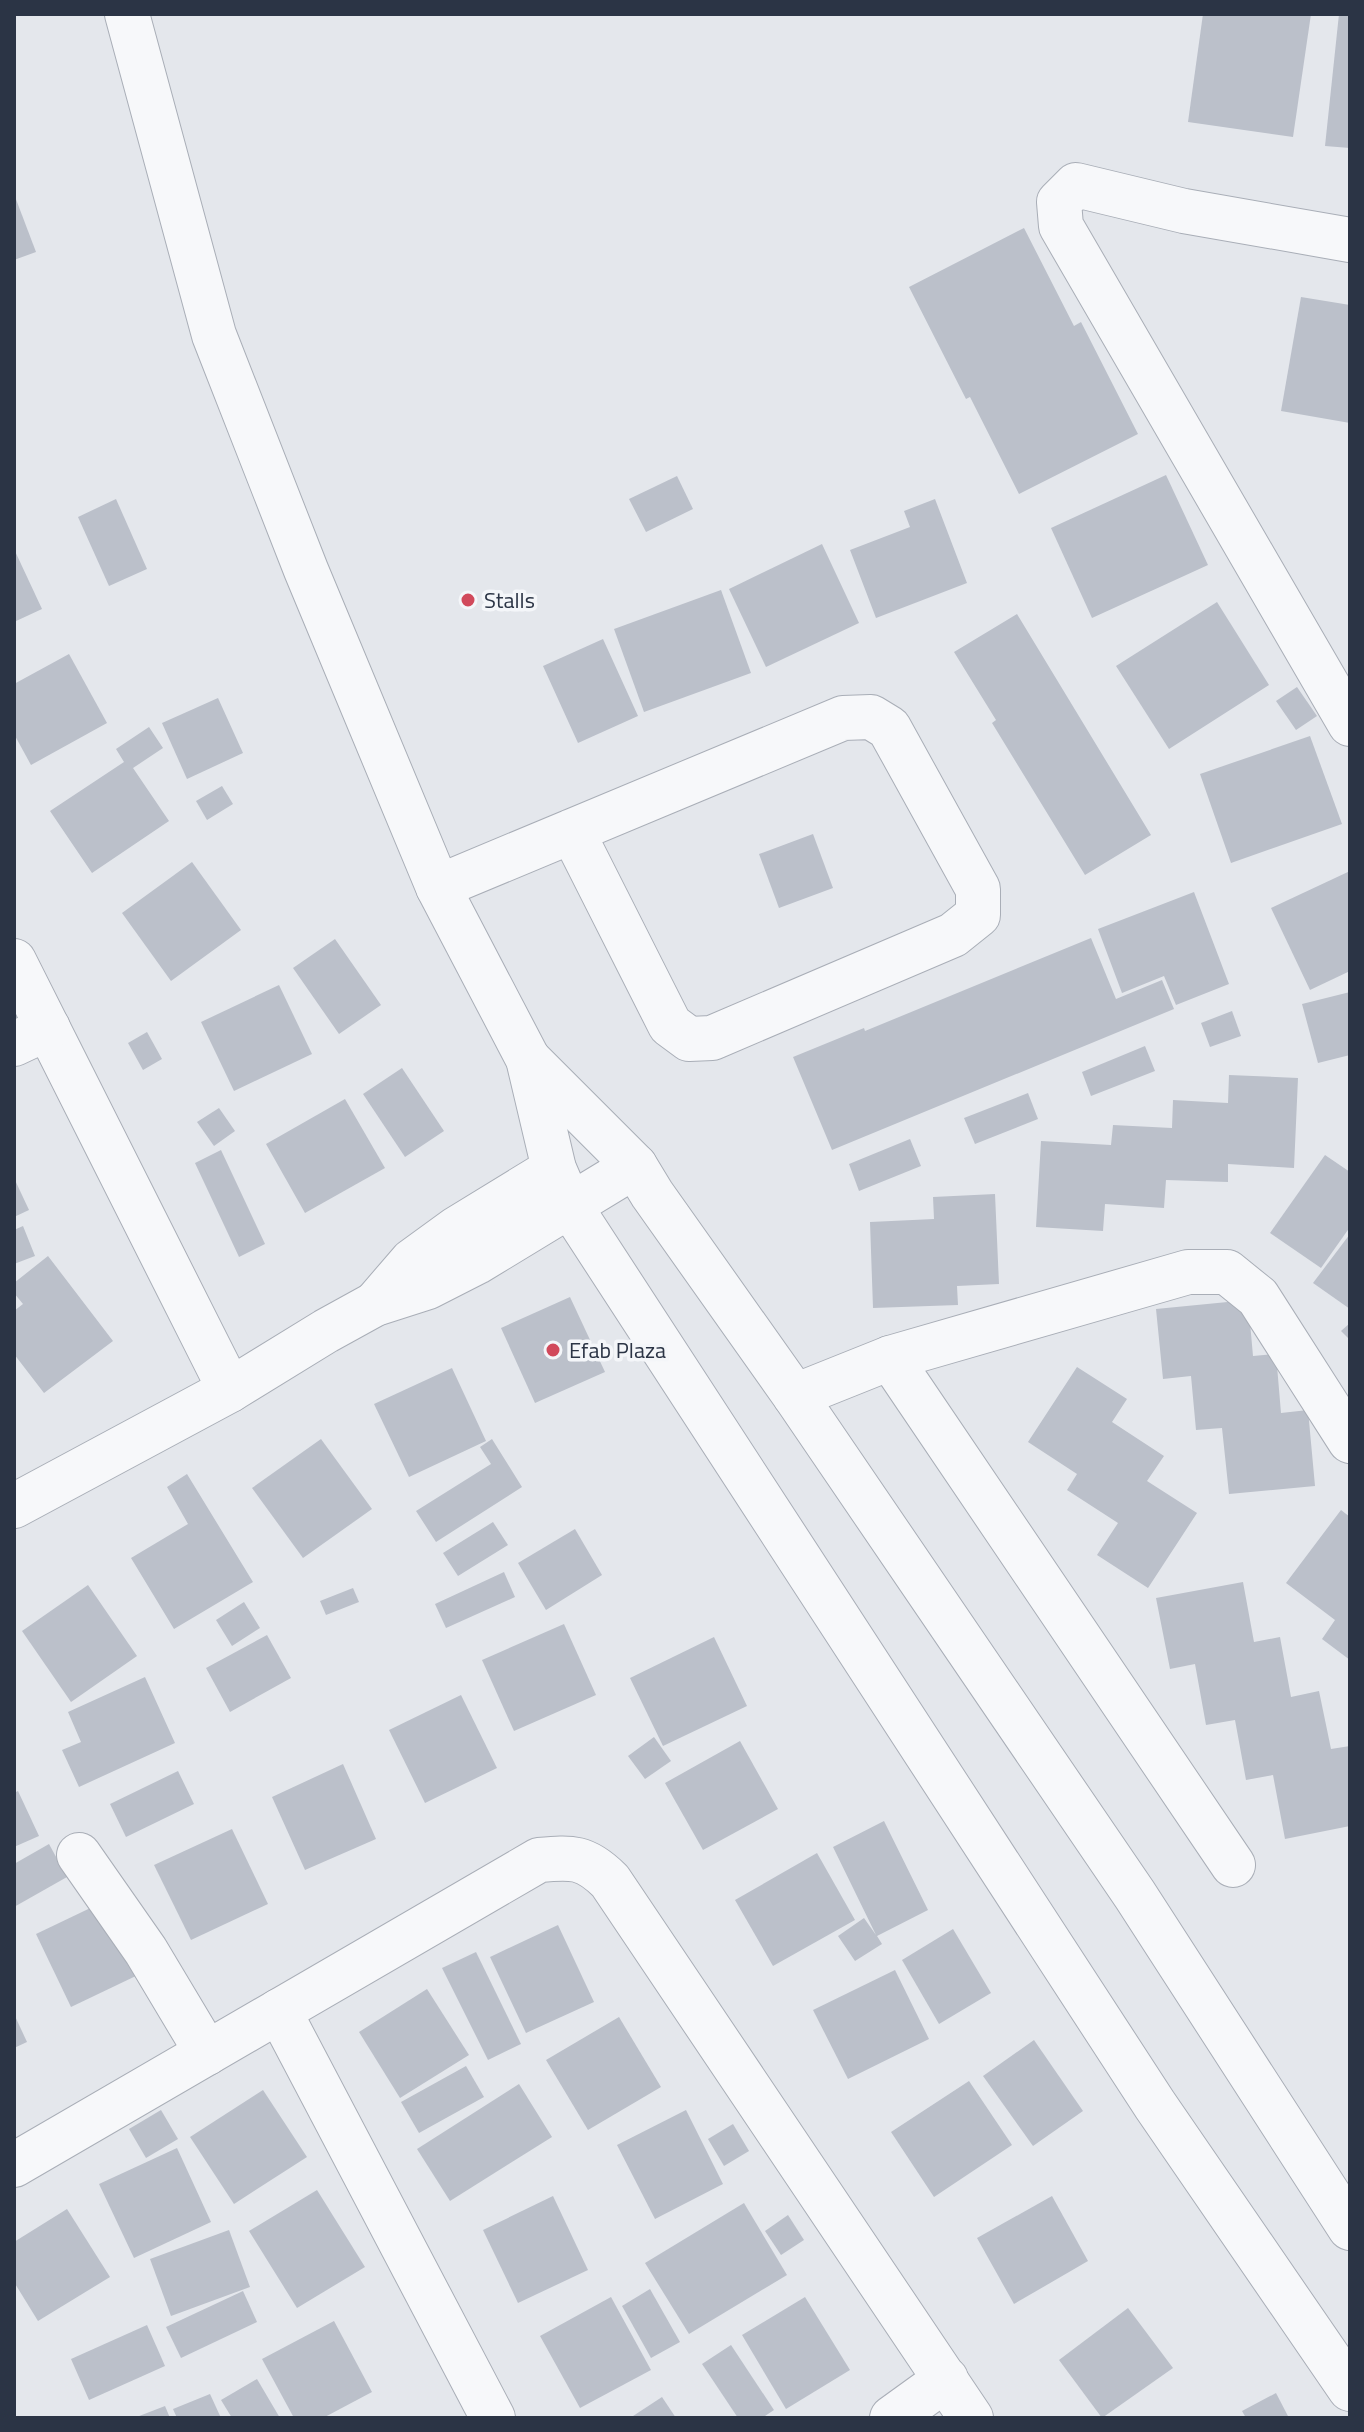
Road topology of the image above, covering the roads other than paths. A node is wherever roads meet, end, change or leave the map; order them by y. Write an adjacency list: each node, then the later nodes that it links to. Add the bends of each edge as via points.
1 (127, 14): 5 (street, via 214,335)
2 (1350, 240): 3 (street, via 1184,211 1076,185 1059,202 1061,226)
3 (1350, 724)
4 (572, 831): 4 (street, via 843,718 871,717 889,728 978,889 978,915 953,935 712,1038 689,1039 670,1025); 5 (street)
5 (438, 887): 8 (street)
6 (14, 961): 7 (street)
7 (31, 1036): 12 (street)
8 (528, 1059): 9 (street); 10 (street)
9 (635, 1166): 10 (street); 13 (street)
10 (562, 1187): 12 (street, via 456,1229 412,1261 375,1304); 23 (street, via 1155,2105)
11 (890, 1358): 13 (street); 14 (street, via 1188,1272 1227,1272 1258,1297); 17 (street)
12 (230, 1390): 15 (street)
13 (795, 1396): 21 (street, via 1135,1895)
14 (1350, 1441)
15 (14, 1506)
16 (79, 1855): 19 (street, via 146,1951)
17 (1233, 1865)
18 (279, 2011): 19 (street); 22 (street, via 539,1860 572,1857 594,1865 610,1881); 24 (street)
19 (207, 2053): 20 (street)
20 (14, 2165)
21 (1350, 2228)
22 (946, 2379): 25 (street); 26 (street)
23 (1350, 2389)
24 (493, 2418)
25 (892, 2418)
26 (971, 2418)

